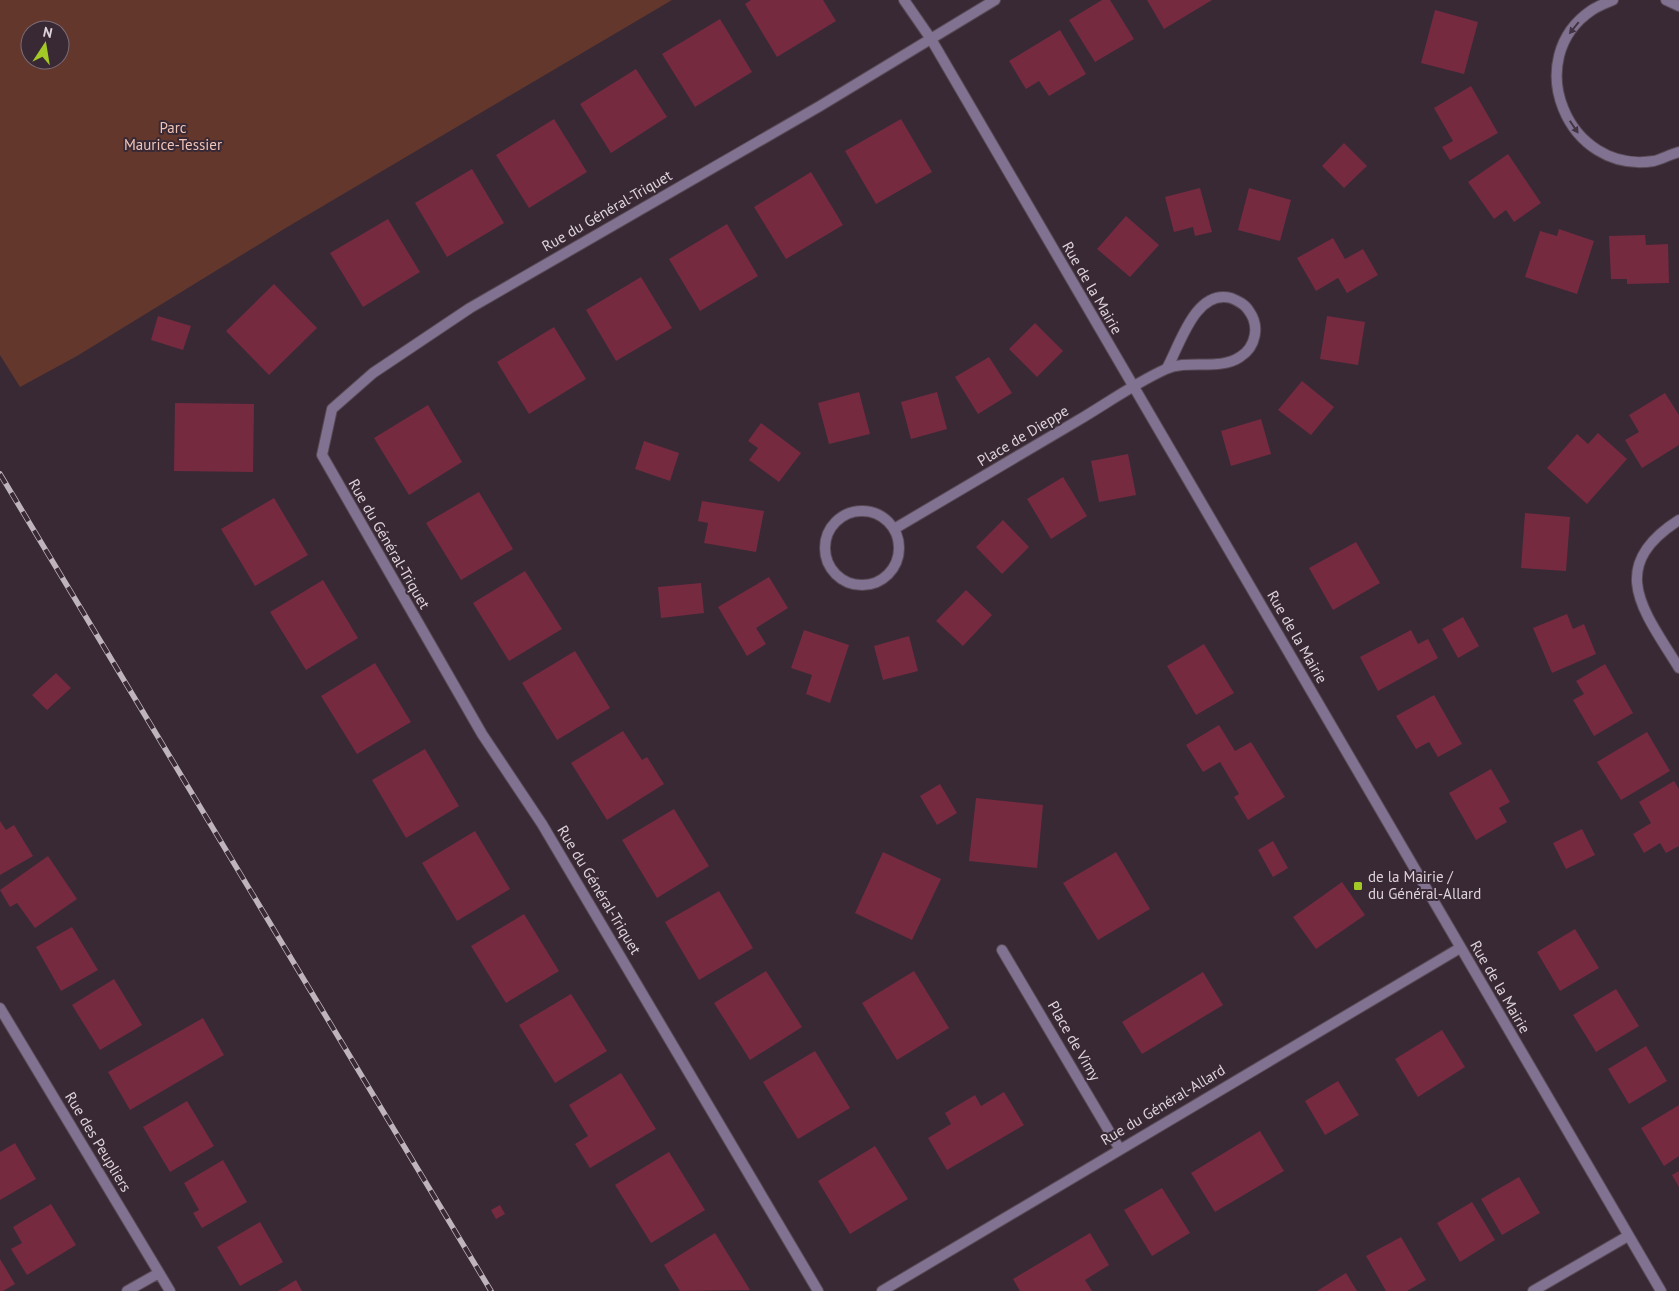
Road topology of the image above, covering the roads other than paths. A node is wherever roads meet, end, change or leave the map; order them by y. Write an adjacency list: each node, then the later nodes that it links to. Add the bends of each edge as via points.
1 (904, 0): 6 (street, Rue de la Mairie)
2 (995, 0): 6 (street, Rue du Général-Triquet)
3 (1613, 0): 7 (street, one-way to 7, via 1592,10 1572,30 1559,55 1556,83 1562,110 1578,134 1599,152 1626,161 1654,161)
4 (1666, 0): 5 (street)
5 (1679, 6)
6 (931, 39): 9 (street, Rue de la Mairie); 21 (street, Rue du Général-Triquet, via 470,308 373,373 332,409 322,455 482,734 542,824)
7 (1679, 152)
8 (1167, 368): 8 (street, Place de Dieppe, via 1230,362 1240,357 1252,345 1255,335 1254,318 1248,308 1228,298 1211,300 1202,306 1187,327); 9 (street, Place de Dieppe)
9 (1134, 388): 11 (street, Place de Dieppe); 13 (street, Rue de la Mairie)
10 (1679, 520): 12 (street, via 1644,551 1638,592 1643,607)
11 (894, 529): 11 (street, via 873,512 856,511 836,521 827,535 825,551 836,576 851,584 878,582 891,571 899,556)
12 (1679, 668)
13 (1460, 948): 16 (street, Rue du Général-Allard); 17 (street, Rue de la Mairie)
14 (1002, 950): 16 (street, Place de Vimy)
15 (0, 1008): 18 (street, Rue des Peupliers)
16 (1119, 1148): 22 (street, Rue du Général-Allard)
17 (1628, 1236): 23 (street); 24 (street, Rue de la Mairie)
18 (159, 1273): 19 (street); 20 (street, Rue des Peupliers)
19 (127, 1291)
20 (170, 1291)
21 (818, 1291)
22 (882, 1291)
23 (1532, 1291)
24 (1662, 1291)

